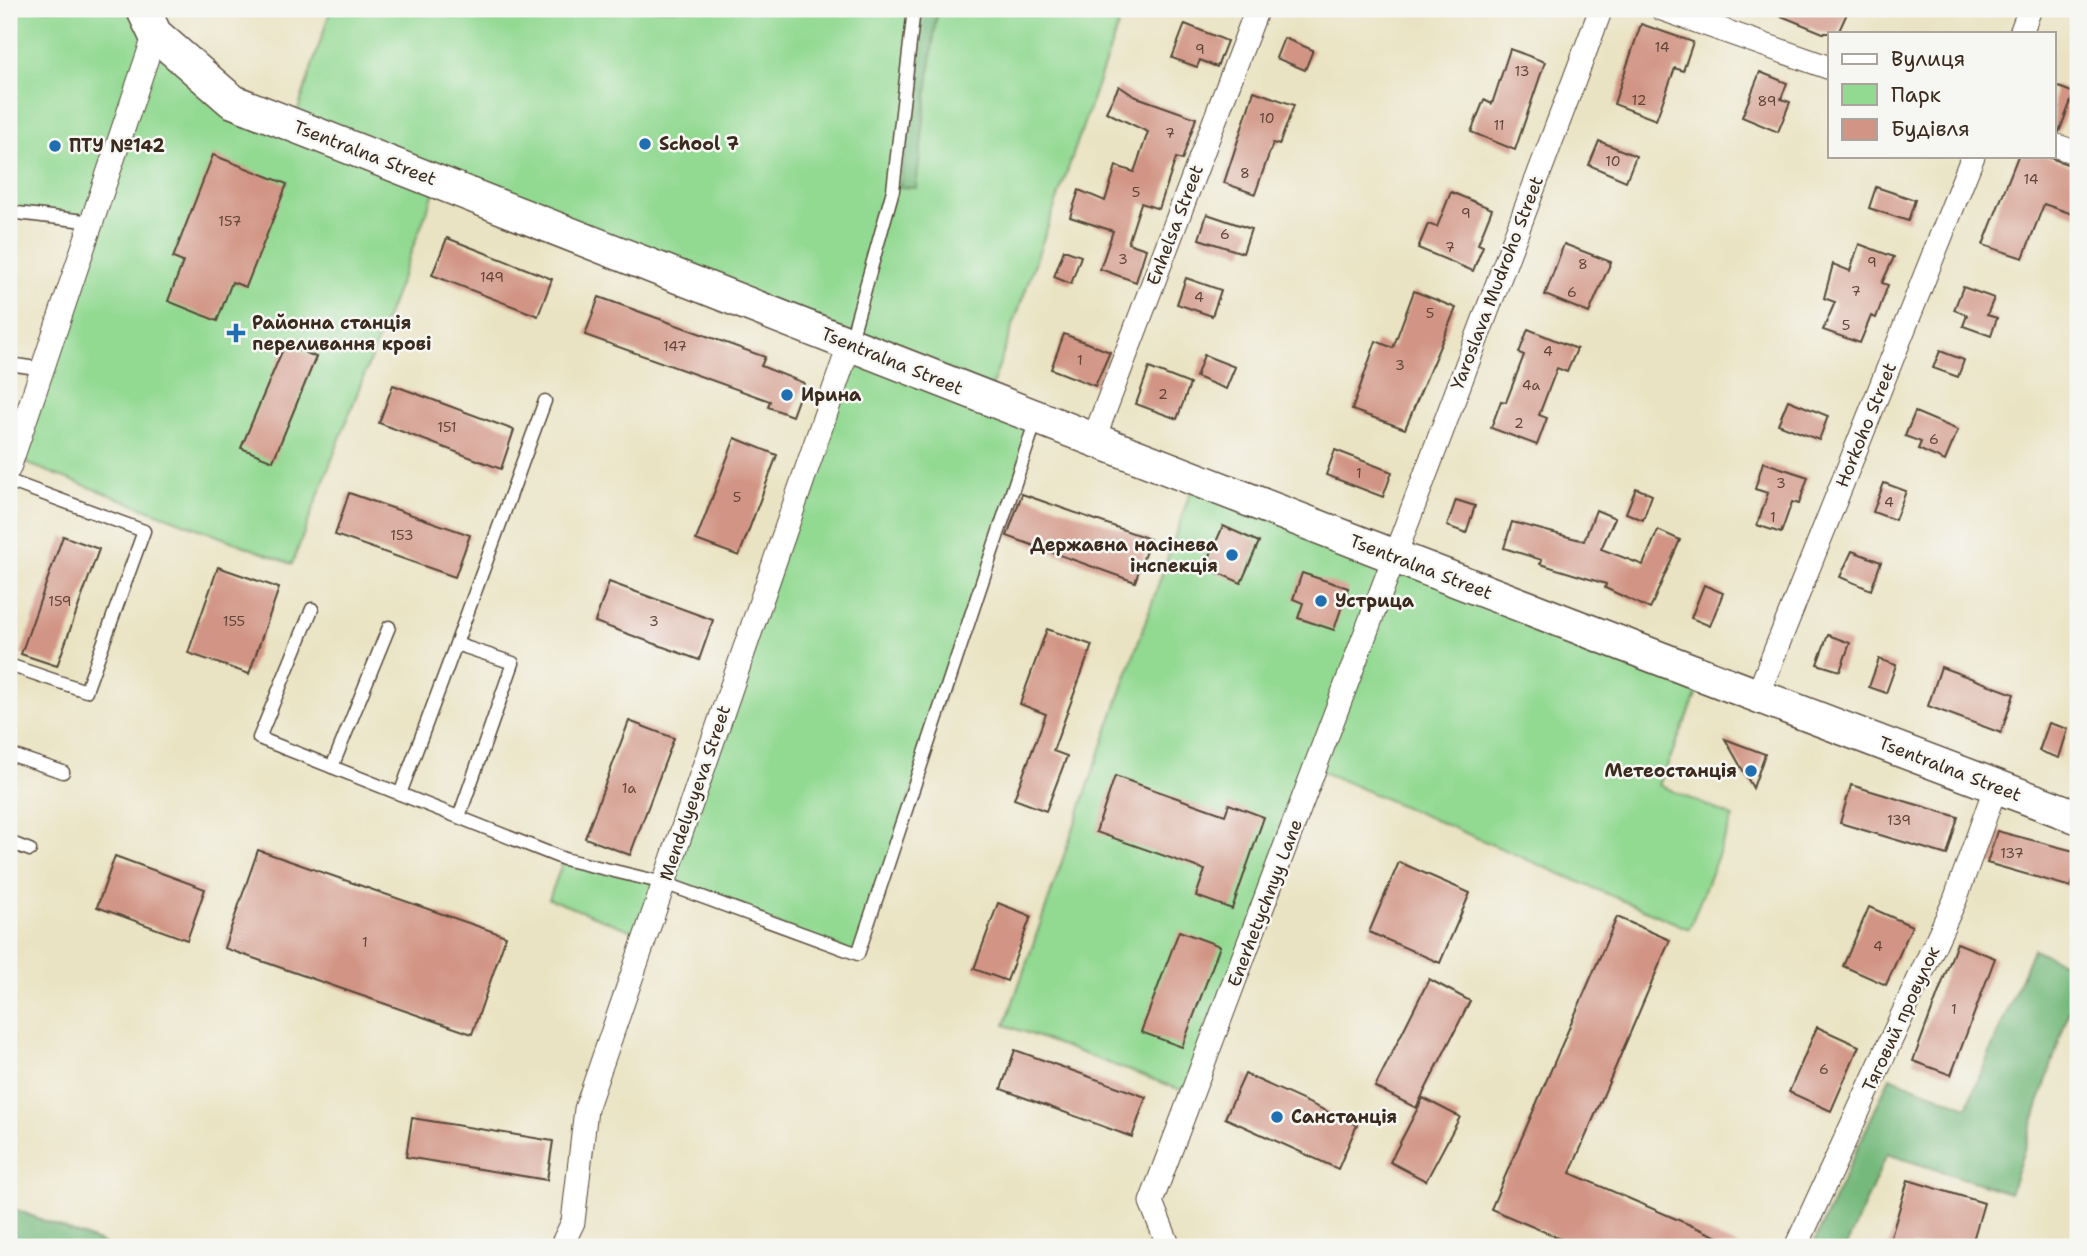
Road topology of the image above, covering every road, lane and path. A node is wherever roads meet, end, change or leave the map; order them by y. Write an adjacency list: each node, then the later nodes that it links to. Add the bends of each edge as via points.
1 (914, 9): 14 (lane, via 893,190)
2 (1257, 9): 19 (street, Enhelsa Street)
3 (1601, 9): 22 (street, Yaroslava Mudroho Street)
4 (1662, 9): 8 (street)
5 (2030, 9): 7 (street)
6 (149, 21): 13 (street, Tsentralna Street); 14 (main road, Tsentralna Street, via 232,102)
7 (2021, 32)
8 (1828, 67)
9 (2056, 146): 10 (street)
10 (2078, 153)
11 (1972, 158): 27 (street, Horkoho Street)
12 (9, 212): 13 (lane)
13 (93, 222): 16 (street, Tsentralna Street)
14 (850, 343): 18 (main road, Tsentralna Street); 37 (street, Mendelyeyeva Street)
15 (9, 364): 16 (lane)
16 (43, 369): 20 (street, Tsentralna Street)
17 (545, 401): 25 (lane)
18 (1036, 419): 19 (main road, Tsentralna Street); 37 (lane, via 858,954)
19 (1093, 441): 22 (main road, Tsentralna Street)
20 (9, 468)
21 (9, 481): 26 (lane, via 144,531 86,691)
22 (1394, 558): 27 (main road, Tsentralna Street); 39 (street, Enerhetychnyy Lane, via 1151,1202)
23 (312, 609): 29 (lane, via 259,738)
24 (388, 627): 29 (lane)
25 (456, 644): 32 (lane); 33 (lane, via 513,663)
26 (9, 665)
27 (1758, 694): 31 (main road, Tsentralna Street)
28 (9, 754): 30 (lane)
29 (332, 767): 32 (lane)
30 (63, 772)
31 (1996, 786): 34 (main road, Tsentralna Street); 40 (street, Тяговий провулок, via 1955,900)
32 (400, 794): 33 (lane)
33 (459, 817): 37 (lane, via 564,859)
34 (2078, 817)
35 (9, 842): 36 (lane)
36 (30, 849)
37 (664, 883): 38 (street, Mendelyeyeva Street, via 586,1109 573,1222)
38 (561, 1247)
39 (1169, 1247)
40 (1796, 1247)

